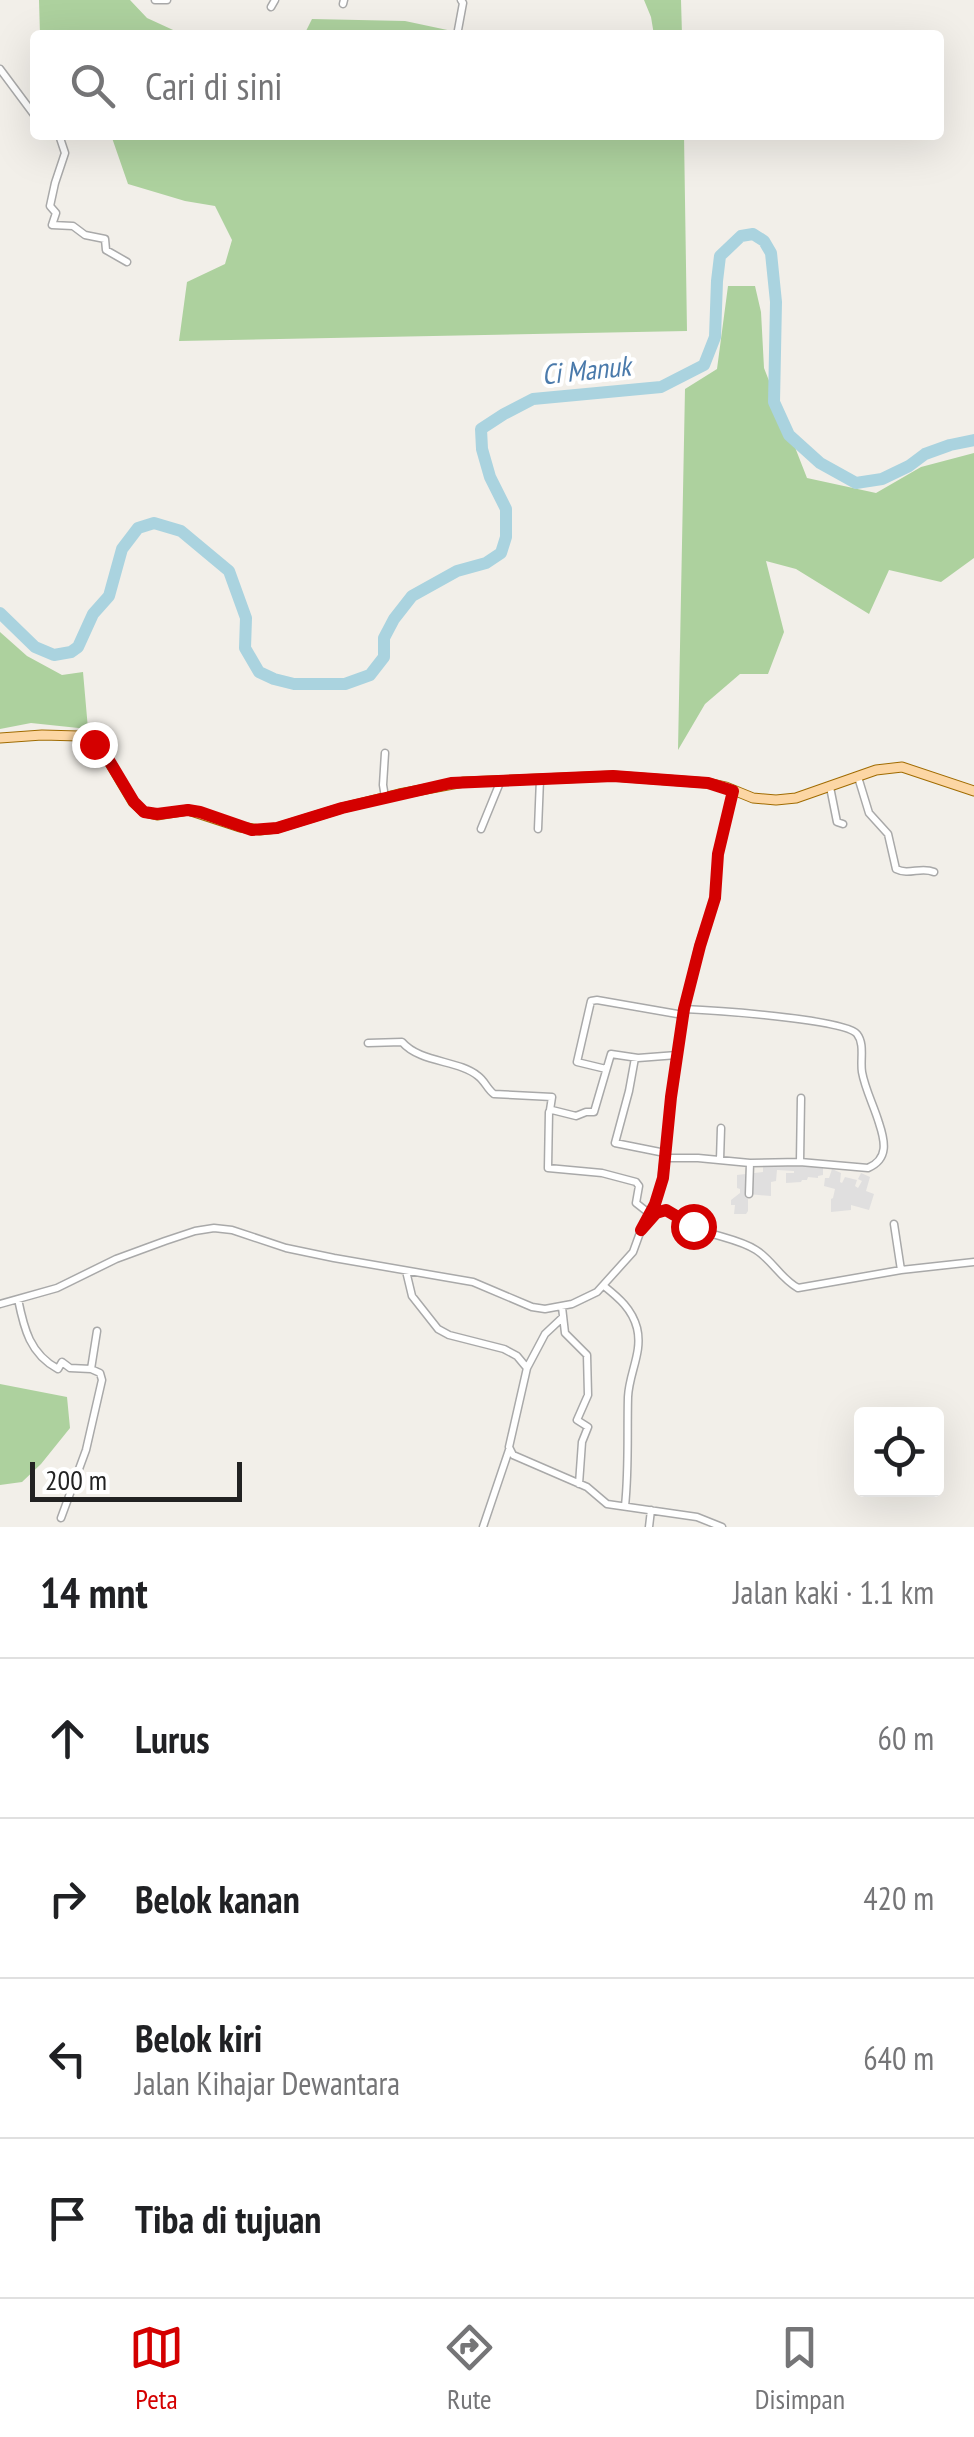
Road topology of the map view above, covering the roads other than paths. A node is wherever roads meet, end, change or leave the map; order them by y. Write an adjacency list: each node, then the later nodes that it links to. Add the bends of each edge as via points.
1 (155, 0): 2 (street)
2 (167, 0)
3 (461, 0): 4 (street)
4 (458, 30)
5 (0, 69): 6 (street)
6 (30, 109)
7 (61, 140): 8 (street, via 65,153 50,206 56,213 52,225 105,238 106,250)
8 (128, 262)
9 (0, 738): 17 (main road, via 88,740 104,752 134,802 151,814 188,810 260,830)
10 (385, 753): 17 (street)
11 (858, 776): 14 (main road); 16 (main road, via 902,767); 21 (street, via 869,812 888,834 896,869)
12 (540, 779): 13 (main road); 15 (main road, via 613,776); 20 (street)
13 (501, 780): 17 (main road); 19 (street)
14 (830, 787): 15 (main road, via 776,800); 18 (street)
15 (733, 791): 22 (street, via 715,898)
16 (974, 792)
17 (386, 797)
18 (843, 824)
19 (481, 829)
20 (538, 829)
21 (934, 872)
22 (684, 1012): 24 (street); 26 (street, via 592,1001 576,1062); 32 (street, via 829,1023 858,1034 865,1084 884,1136 882,1158 868,1168)
23 (368, 1043): 28 (street, via 402,1042 414,1053 478,1076 494,1094 552,1097)
24 (678, 1056): 25 (street); 30 (street)
25 (634, 1058): 26 (street, via 611,1054); 30 (street, via 615,1143)
26 (606, 1069): 28 (street, via 594,1112)
27 (801, 1098): 32 (street)
28 (550, 1110): 35 (street, via 548,1168 637,1182 636,1204)
29 (721, 1128): 31 (street)
30 (664, 1156): 31 (street); 35 (street)
31 (720, 1160): 33 (street)
32 (800, 1162): 33 (street)
33 (750, 1163): 34 (street)
34 (750, 1194)
35 (650, 1214): 37 (street)
36 (894, 1224): 39 (street)
37 (641, 1230): 39 (street, via 656,1213 672,1212 753,1248 798,1288); 41 (street, via 633,1252)
38 (974, 1262): 39 (street)
39 (901, 1270)
40 (406, 1271): 42 (street, via 214,1228 164,1241); 44 (street, via 473,1282 532,1307); 48 (street, via 412,1296 438,1329 504,1348)
41 (604, 1286): 44 (street); 51 (street, via 626,1306 639,1342 629,1389)
42 (18, 1300): 43 (street); 47 (street, via 28,1339 47,1364)
43 (0, 1304)
44 (562, 1306): 45 (street)
45 (563, 1317): 48 (street); 50 (street, via 566,1334 587,1354 588,1397 577,1420 588,1427)
46 (97, 1332): 47 (street)
47 (92, 1368): 54 (street, via 102,1380)
48 (527, 1368): 49 (street)
49 (509, 1450): 50 (street); 55 (street)
50 (578, 1484): 51 (street, via 605,1503)
51 (625, 1506): 52 (street)
52 (651, 1510): 53 (street); 56 (street)
53 (697, 1517): 57 (street); 58 (street)
54 (61, 1518)
55 (483, 1527)
56 (649, 1527)
57 (697, 1527)
58 (722, 1527)

